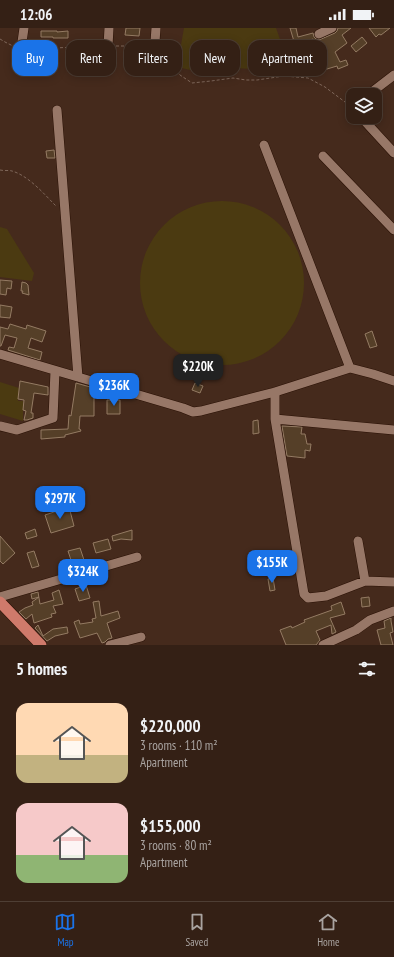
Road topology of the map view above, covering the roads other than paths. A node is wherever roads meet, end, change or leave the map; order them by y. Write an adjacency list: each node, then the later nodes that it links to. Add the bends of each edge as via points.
1 (24, 28): 6 (street)
2 (109, 28): 7 (street)
3 (156, 28): 8 (street)
4 (332, 28): 5 (street)
5 (319, 34)
6 (22, 40)
7 (108, 40)
8 (155, 40)
9 (394, 75): 10 (street)
10 (377, 88)
11 (57, 110): 20 (street)
12 (367, 124): 14 (street)
13 (264, 145): 18 (street)
14 (394, 153)
15 (323, 156): 16 (street)
16 (394, 230)
17 (0, 354): 19 (street)
18 (350, 368): 21 (street); 22 (street)
19 (55, 371): 20 (street); 24 (street, via 53,418 17,430)
20 (78, 377): 22 (street, via 193,412)
21 (394, 381)
22 (275, 392): 23 (street)
23 (275, 419): 25 (street); 28 (street, via 306,598 326,596)
24 (0, 426)
25 (394, 430)
26 (358, 541): 28 (street)
27 (136, 558): 30 (street)
28 (365, 581): 29 (street)
29 (394, 582)
30 (0, 598)
31 (0, 602): 34 (main road)
32 (394, 611): 36 (street, via 370,620 356,630)
33 (141, 636): 35 (street)
34 (41, 645)
35 (110, 645)
36 (322, 645)

